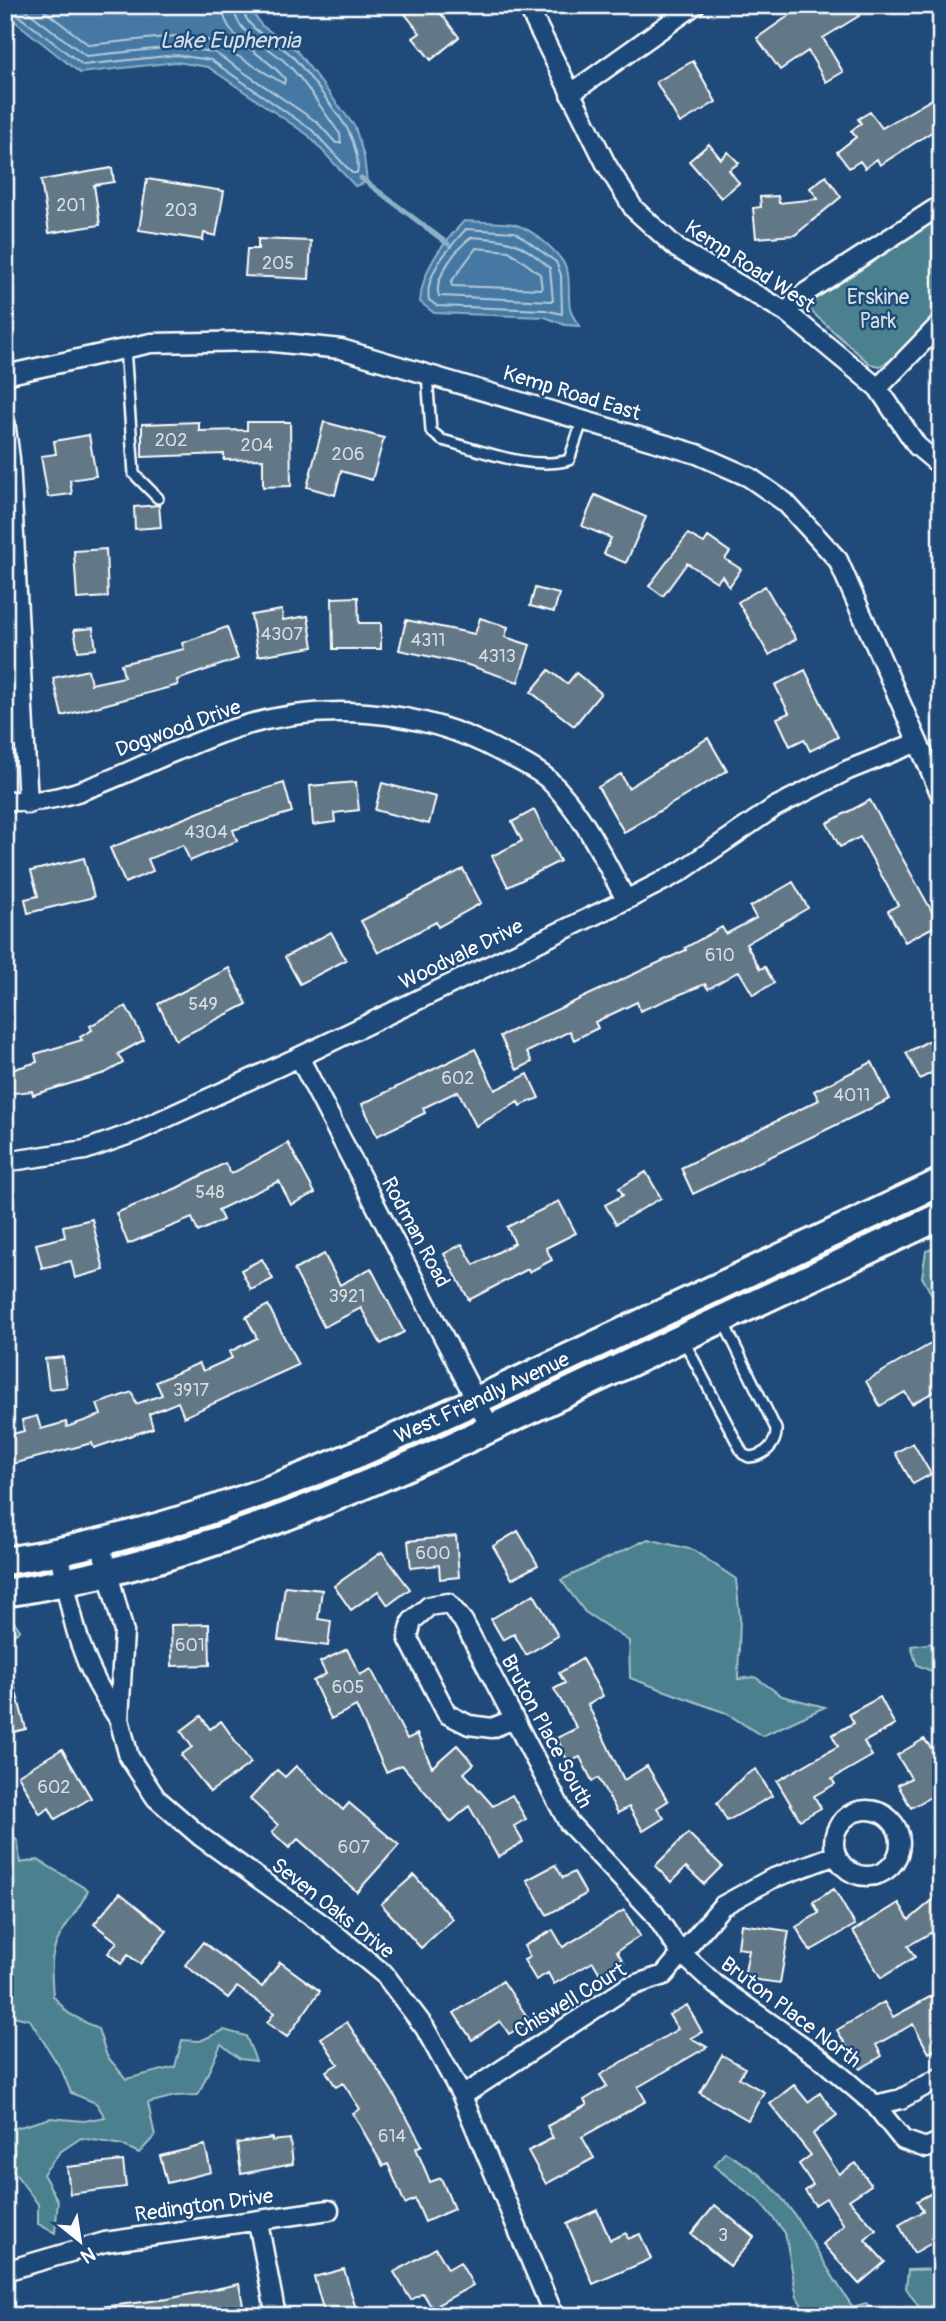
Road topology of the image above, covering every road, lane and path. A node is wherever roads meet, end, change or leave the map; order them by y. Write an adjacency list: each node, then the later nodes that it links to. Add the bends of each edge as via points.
1 (527, 5): 3 (street, Kemp Road West)
2 (695, 5): 3 (street)
3 (570, 94): 5 (street, Kemp Road West, via 634,209 678,249)
4 (941, 205): 5 (street, via 805,293)
5 (786, 312): 10 (street, Kemp Road West)
6 (941, 323): 10 (street)
7 (125, 348): 8 (street, Kemp Road East, via 150,343 264,341 341,349); 9 (street, Kemp Road East); 14 (lane, via 134,474)
8 (427, 374): 11 (street, Kemp Road East); 11 (lane, via 431,432 442,440 532,463 559,463 569,460)
9 (5, 375)
10 (878, 388): 13 (street, Kemp Road West, via 917,446)
11 (583, 419): 15 (street, Kemp Road East, via 697,454 749,477 786,502 838,560)
12 (5, 421): 18 (street)
13 (941, 466)
14 (158, 498)
15 (918, 742): 16 (street, Kemp Road East); 19 (street, Woodvale Drive, via 775,807 680,872)
16 (941, 795)
17 (5, 800): 18 (street, Dogwood Drive)
18 (28, 804): 19 (street, Dogwood Drive, via 78,791 236,728 291,715 334,711 402,718 464,732 547,778 579,813)
19 (626, 900): 20 (street, Woodvale Drive)
20 (299, 1057): 21 (street, Woodvale Drive, via 85,1150); 26 (street, Rodman Road)
21 (5, 1163)
22 (941, 1182): 26 (main road, West Friendly Avenue)
23 (941, 1216): 24 (main road, West Friendly Avenue)
24 (722, 1319): 25 (main road, West Friendly Avenue); 25 (lane, via 776,1429 774,1442 755,1457 743,1454)
25 (683, 1338): 27 (main road, West Friendly Avenue)
26 (477, 1400): 27 (street, Rodman Road); 28 (main road, West Friendly Avenue, via 320,1472 184,1521)
27 (491, 1429): 31 (main road, West Friendly Avenue, via 332,1501 184,1553)
28 (100, 1543): 29 (main road, West Friendly Avenue); 31 (street, Seven Oaks Drive)
29 (59, 1552): 30 (main road, West Friendly Avenue); 32 (street, Seven Oaks Drive)
30 (5, 1561)
31 (108, 1573): 32 (main road, West Friendly Avenue); 34 (street, Seven Oaks Drive, via 124,1632)
32 (65, 1583): 33 (main road, West Friendly Avenue); 34 (street, Seven Oaks Drive, via 78,1646 96,1686)
33 (5, 1592)
34 (120, 1719): 39 (street, Seven Oaks Drive, via 129,1757 156,1798 384,1975 425,2028)
35 (514, 1719): 35 (street, Bruton Place South, via 463,1621 448,1603 429,1606 412,1621 408,1638 447,1714 469,1726 492,1728); 37 (street, Bruton Place South, via 568,1822 654,1913)
36 (836, 1855): 37 (street, Chiswell Court, via 771,1880 722,1906)
37 (680, 1952): 39 (street, Chiswell Court, via 664,1975 628,1987); 40 (street, Bruton Place North, via 716,1985 821,2059)
38 (941, 2077): 40 (street, via 901,2099)
39 (462, 2096): 46 (street, Seven Oaks Drive)
40 (875, 2105): 41 (street, Bruton Place North, via 903,2140 926,2148)
41 (941, 2141)
42 (329, 2210): 43 (street, Redington Drive)
43 (258, 2222): 44 (street, Redington Drive, via 105,2242); 45 (street)
44 (5, 2271)
45 (276, 2316)
46 (554, 2316)

